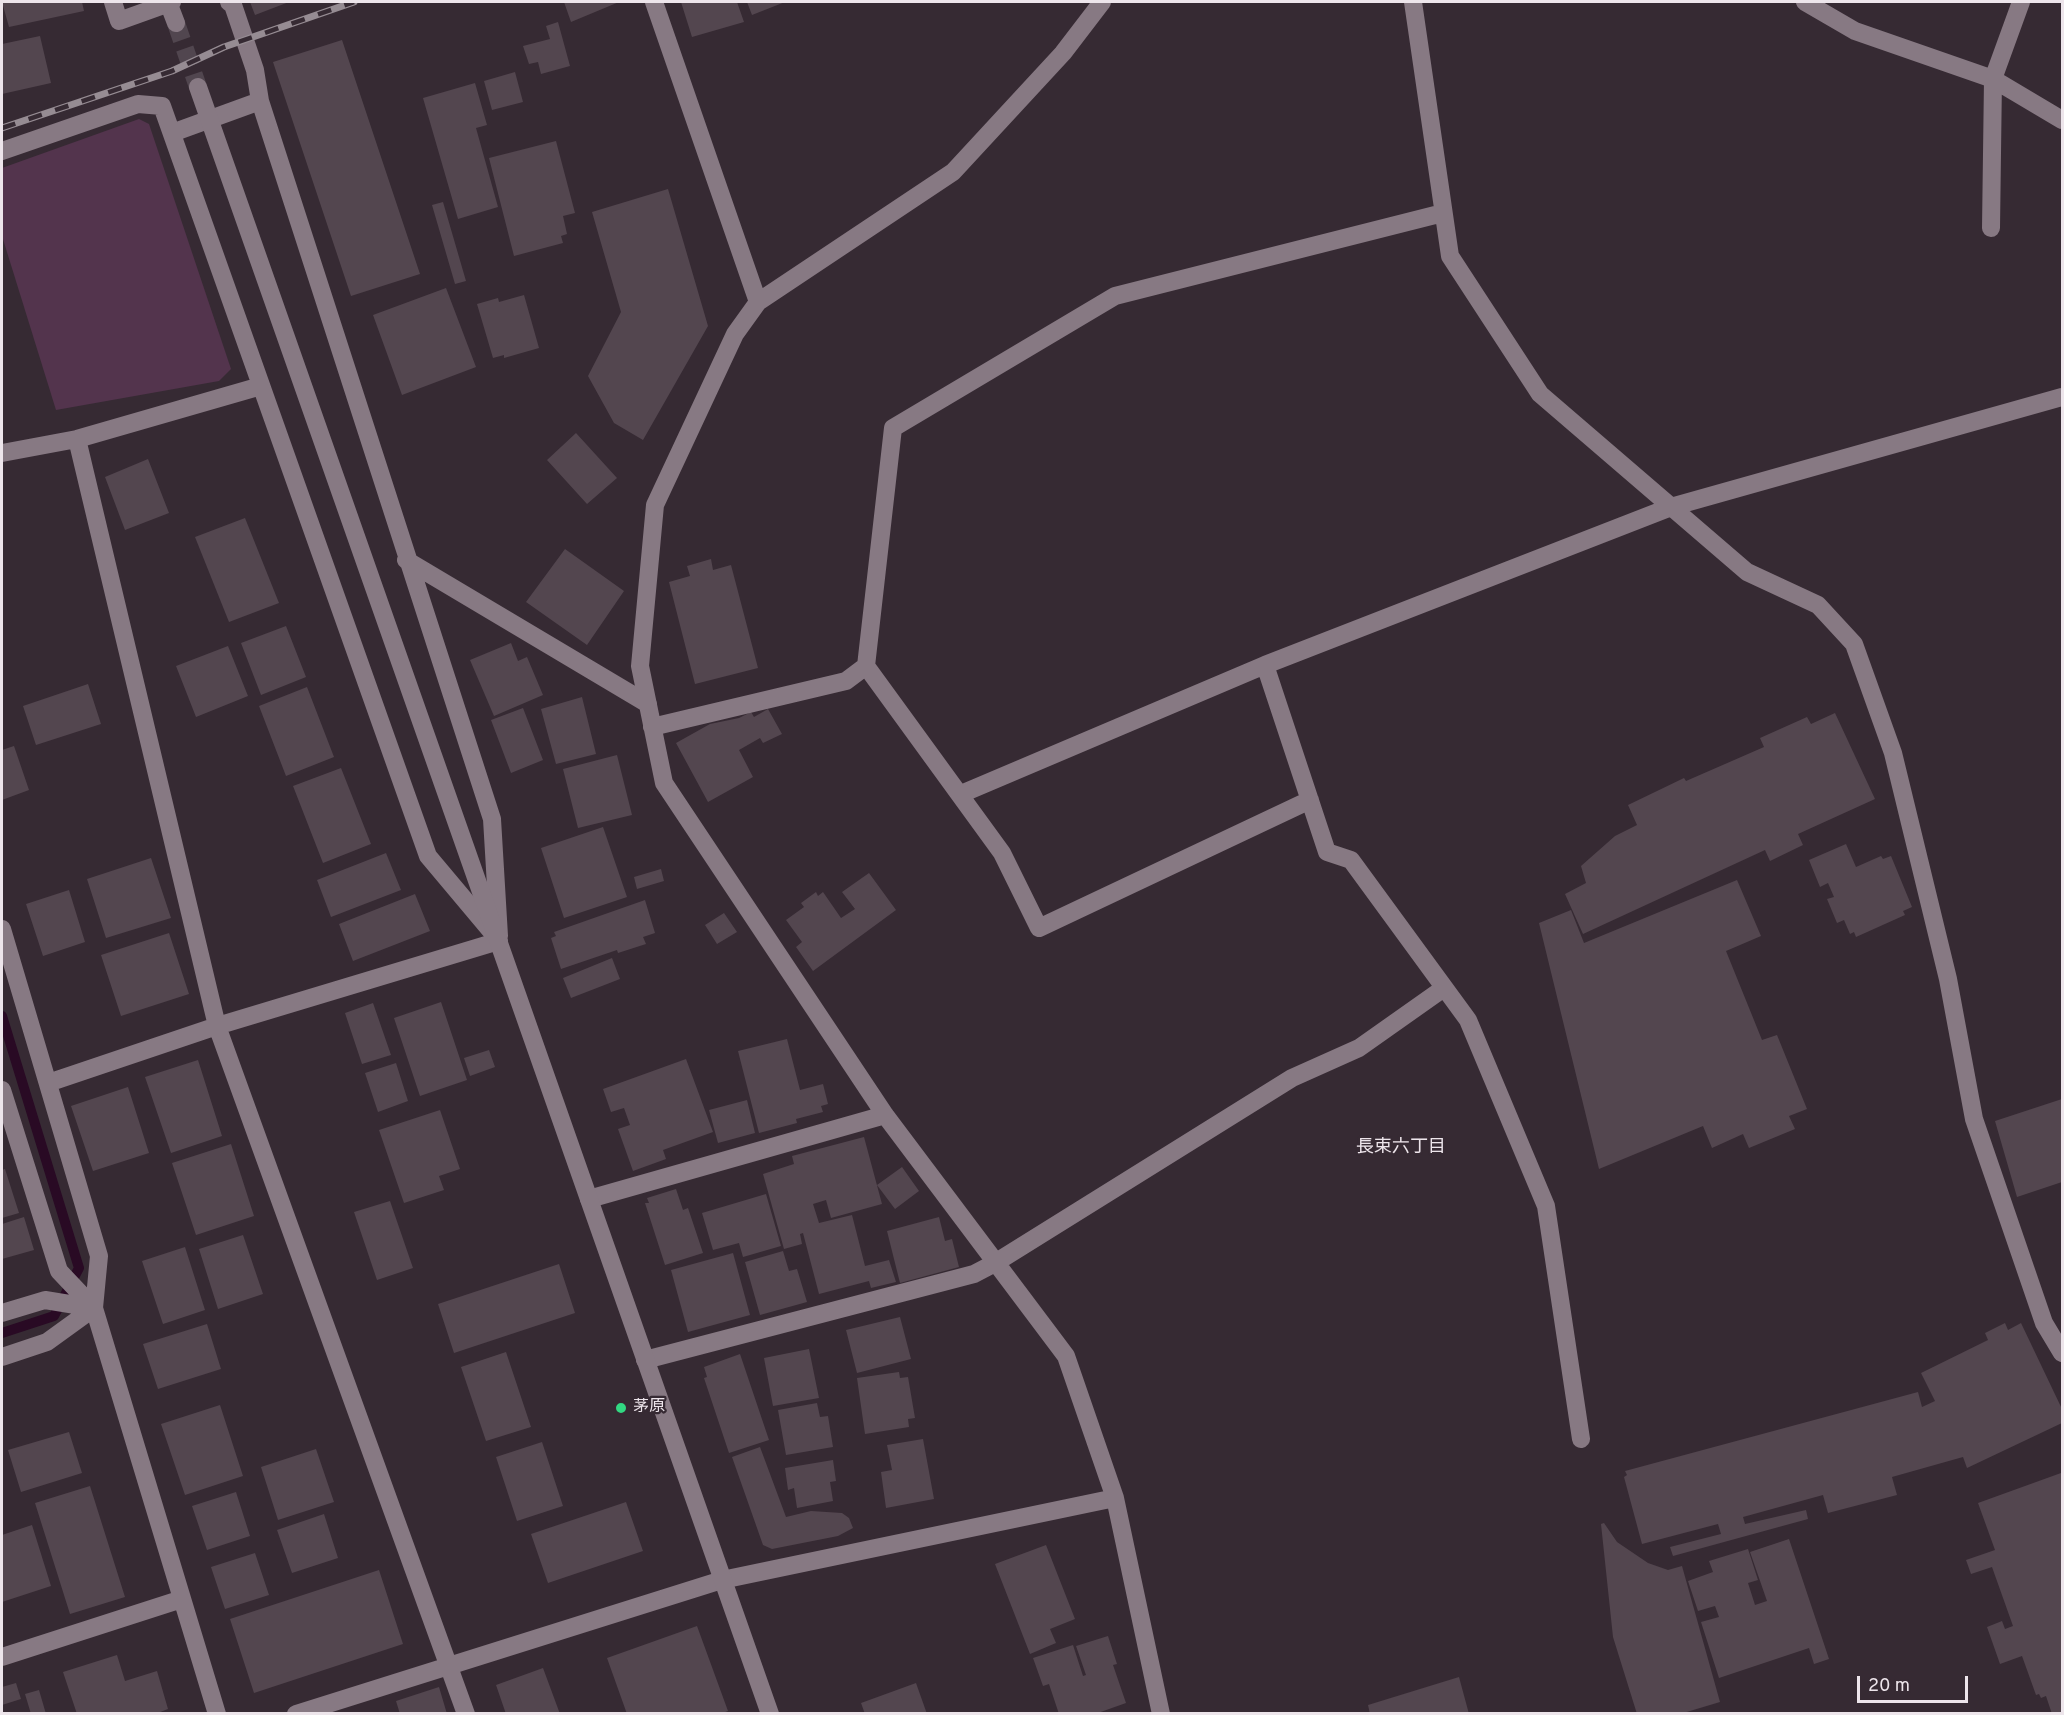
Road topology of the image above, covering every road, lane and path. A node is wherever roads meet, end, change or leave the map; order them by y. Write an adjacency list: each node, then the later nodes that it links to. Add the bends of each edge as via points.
1 (113, 2): 2 (street, via 119,21)
2 (170, 2): 9 (street)
3 (229, 2): 12 (street, via 255,70)
4 (654, 2): 18 (street)
5 (1102, 2): 18 (street, via 1063,54 953,172)
6 (1413, 2): 16 (street)
7 (1805, 2): 10 (street, via 1855,31)
8 (2021, 2): 10 (street)
9 (176, 23)
10 (1993, 79): 13 (street); 17 (street)
11 (198, 87): 32 (street)
12 (260, 101): 14 (street); 24 (street)
13 (2062, 120)
14 (179, 130): 15 (street, via 162,106 138,104); 32 (street, via 428,856)
15 (2, 151)
16 (1443, 213): 23 (street, via 1450,256 1540,394); 26 (street, via 1115,296 893,428)
17 (1991, 228)
18 (758, 302): 27 (street, via 735,334 655,505 640,666)
19 (254, 388): 21 (street)
20 (2062, 397): 23 (street)
21 (77, 440): 22 (street); 34 (street)
22 (2, 453)
23 (1671, 507): 25 (street); 42 (street, via 1747,572 1818,605 1854,644 1893,753 1948,979 1974,1119 2044,1323)
24 (406, 560): 27 (street); 32 (street, via 492,819)
25 (1265, 664): 29 (street); 30 (street)
26 (867, 666): 28 (street, via 846,681); 29 (street)
27 (648, 704): 28 (street)
28 (652, 727): 37 (street, via 664,783)
29 (961, 794): 30 (street, via 1002,853 1039,928)
30 (1310, 800): 33 (street, via 1326,852 1351,860)
31 (2, 929): 35 (street)
32 (499, 941): 34 (street); 38 (street)
33 (1444, 988): 39 (street, via 1359,1048 1292,1078); 45 (street, via 1468,1020 1546,1206)
34 (218, 1026): 35 (street); 50 (street)
35 (48, 1083): 40 (street, via 99,1256)
36 (2, 1090): 40 (street, via 59,1271)
37 (885, 1115): 38 (street); 39 (street)
38 (589, 1199): 44 (street)
39 (995, 1263): 44 (street, via 974,1274); 46 (street, via 1066,1356)
40 (94, 1308): 41 (street, via 45,1300); 43 (street, via 47,1342); 48 (street)
41 (2, 1313)
42 (2062, 1353)
43 (2, 1357)
44 (645, 1360): 47 (street)
45 (1581, 1439)
46 (1114, 1498): 47 (street); 55 (street)
47 (722, 1580): 50 (street); 54 (street)
48 (182, 1599): 49 (street); 51 (street)
49 (2, 1657)
50 (448, 1666): 52 (street); 53 (street)
51 (217, 1713)
52 (296, 1713)
53 (466, 1713)
54 (770, 1713)
55 (1161, 1713)

